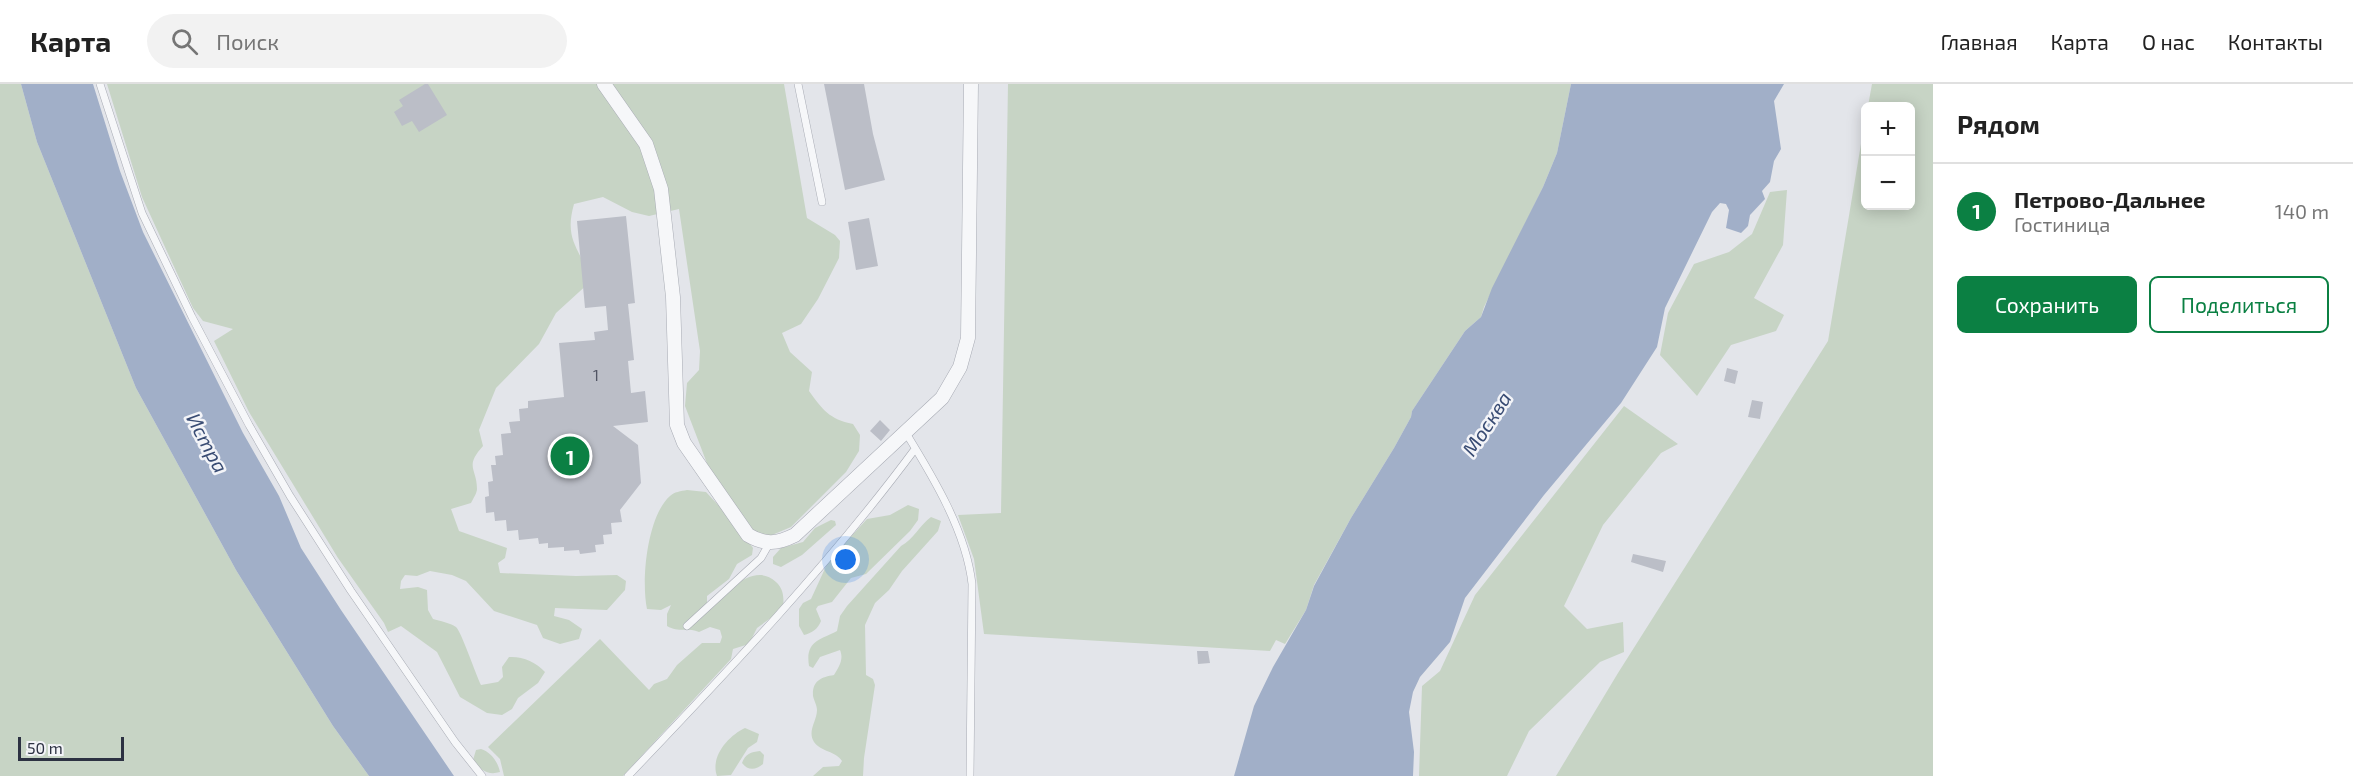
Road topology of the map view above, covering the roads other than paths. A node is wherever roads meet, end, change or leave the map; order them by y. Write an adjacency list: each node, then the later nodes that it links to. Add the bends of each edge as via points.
1 (100, 84): 10 (lane, via 142,213 249,425 351,591)
2 (604, 84): 8 (street, via 646,144 661,189 674,297 677,425 684,443 747,535)
3 (798, 84): 5 (lane)
4 (971, 84): 6 (street, via 968,338 953,382)
5 (822, 202)
6 (906, 433): 7 (lane); 8 (street, via 795,535)
7 (915, 449): 11 (lane, via 876,502 793,598); 12 (lane, via 941,492 970,566)
8 (769, 544): 9 (lane, via 761,558)
9 (687, 626)
10 (482, 776)
11 (628, 776)
12 (970, 776)

